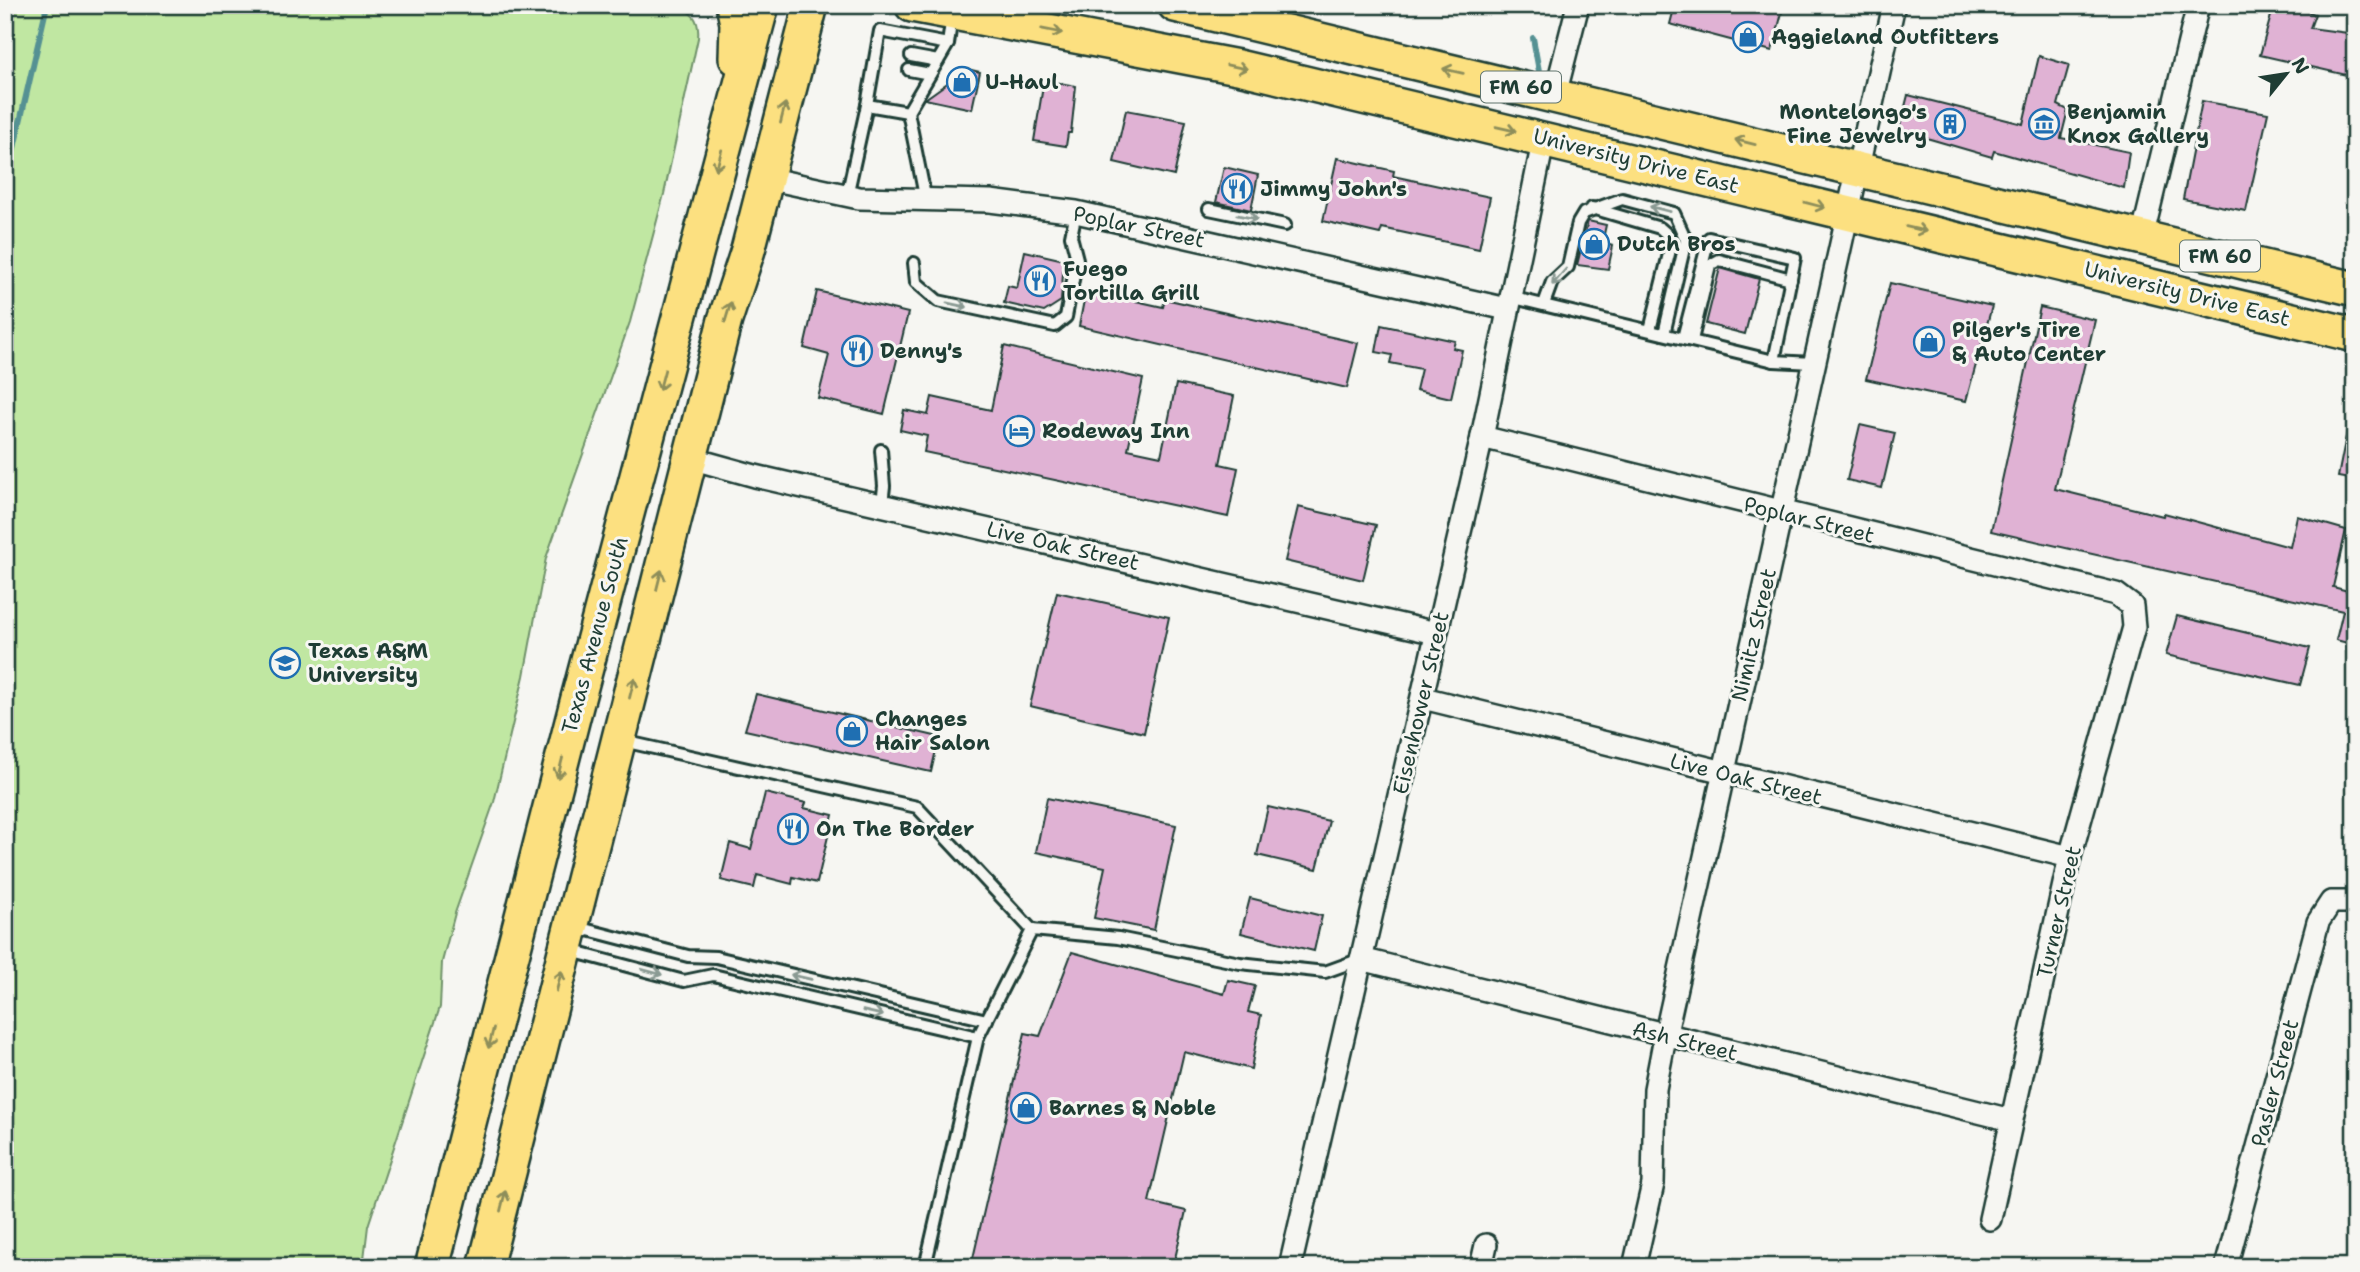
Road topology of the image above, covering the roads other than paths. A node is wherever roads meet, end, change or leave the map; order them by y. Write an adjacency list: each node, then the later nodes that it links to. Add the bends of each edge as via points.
1 (733, 5): 15 (main road)
2 (762, 5): 15 (main road, Texas Avenue South)
3 (811, 5): 21 (main road, one-way to 3)
4 (912, 5): 10 (main road, University Drive East / FM 60)
5 (1175, 5): 9 (main road, University Drive East / FM 60)
6 (1578, 5): 16 (street)
7 (1894, 5): 20 (street, Nimitz Street)
8 (2198, 5): 29 (street)
9 (1269, 17): 16 (main road, University Drive East / FM 60, one-way to 9)
10 (950, 29): 12 (lane); 17 (lane, via 880,31); 19 (main road, University Drive East / FM 60, one-way to 19, via 1238,67)
11 (911, 56): 12 (lane)
12 (938, 61): 14 (lane)
13 (909, 70): 14 (lane)
14 (930, 74): 18 (lane)
15 (737, 94): 55 (main road, Texas Avenue South, one-way to 55)
16 (1555, 95): 20 (main road, University Drive East / FM 60, one-way to 16)
17 (867, 105): 18 (lane); 22 (lane)
18 (908, 112): 23 (lane)
19 (1544, 138): 27 (main road, University Drive East / FM 60, one-way to 27); 35 (street, Eisenhower Street)
20 (1859, 170): 27 (street, Nimitz Street); 29 (main road, University Drive East / FM 60)
21 (766, 178): 22 (street, Poplar Street); 45 (main road, one-way to 21)
22 (847, 196): 23 (street, Poplar Street)
23 (926, 201): 26 (street, Poplar Street, via 990,201)
24 (1592, 208): 36 (lane, one-way to 36, via 1578,223 1568,267 1552,282); 38 (lane, via 1660,228 1668,235 1670,250); 39 (lane, one-way to 24, via 1686,240 1681,222 1674,213 1622,199)
25 (1209, 209): 28 (lane, one-way to 28)
26 (1076, 212): 30 (lane, one-way to 26, via 916,282 938,301 1055,326 1066,317 1077,259 1071,236); 35 (street, Poplar Street)
27 (1850, 213): 34 (main road, University Drive East / FM 60, one-way to 34); 42 (street, Nimitz Street)
28 (1285, 225)
29 (2142, 238): 31 (main road, University Drive East / FM 60)
30 (914, 263)
31 (2268, 267): 33 (main road, University Drive East / FM 60); 34 (main road, via 2257,281 2203,272)
32 (1791, 279): 40 (lane, via 1719,260 1710,265); 40 (lane, via 1795,258 1709,238); 41 (lane)
33 (2355, 289)
34 (2171, 290): 37 (main road, University Drive East / FM 60)
35 (1509, 303): 36 (lane); 43 (street, Eisenhower Street)
36 (1544, 304): 38 (lane)
37 (2347, 325)
38 (1650, 330): 39 (lane)
39 (1664, 334): 40 (lane)
40 (1687, 339): 41 (lane)
41 (1774, 361): 42 (lane)
42 (1814, 363): 47 (street, Nimitz Street)
43 (1482, 438): 47 (street, Poplar Street); 49 (street, Eisenhower Street)
44 (881, 450): 46 (lane)
45 (690, 458): 46 (street, Live Oak Street); 51 (main road, one-way to 45)
46 (882, 504): 49 (street, Live Oak Street)
47 (1782, 513): 48 (street, Poplar Street, via 2116,594); 52 (street, Nimitz Street)
48 (2132, 606): 53 (street, Turner Street, via 2134,627)
49 (1436, 633): 50 (street, Eisenhower Street)
50 (1423, 698): 52 (street, Live Oak Street); 58 (street, Eisenhower Street)
51 (619, 740): 56 (lane, via 917,807); 57 (main road)
52 (1722, 774): 53 (street, Live Oak Street); 61 (street, Nimitz Street)
53 (2070, 857): 62 (street, Turner Street)
54 (2355, 902): 71 (street, Pasler Street, via 2331,902 2318,922)
55 (521, 925): 57 (main road); 65 (main road, Texas Avenue South, one-way to 65)
56 (1032, 930): 58 (lane, via 1118,938 1240,963 1325,972); 59 (lane)
57 (570, 937): 59 (lane, one-way to 57, via 588,930); 60 (lane, one-way to 60, via 582,954 684,981 713,975); 66 (main road, one-way to 57)
58 (1361, 959): 61 (street, Ash Street); 68 (street, Eisenhower Street)
59 (987, 1020): 60 (lane)
60 (978, 1037): 67 (lane)
61 (1665, 1037): 62 (street, Ash Street); 70 (street, Nimitz Street, via 1656,1089 1653,1184)
62 (2011, 1120): 63 (street, Turner Street)
63 (1990, 1219)
64 (1486, 1245): 69 (street)
65 (432, 1267)
66 (485, 1267)
67 (925, 1267)
68 (1290, 1267)
69 (1481, 1267)
70 (1634, 1267)
71 (2226, 1267)

